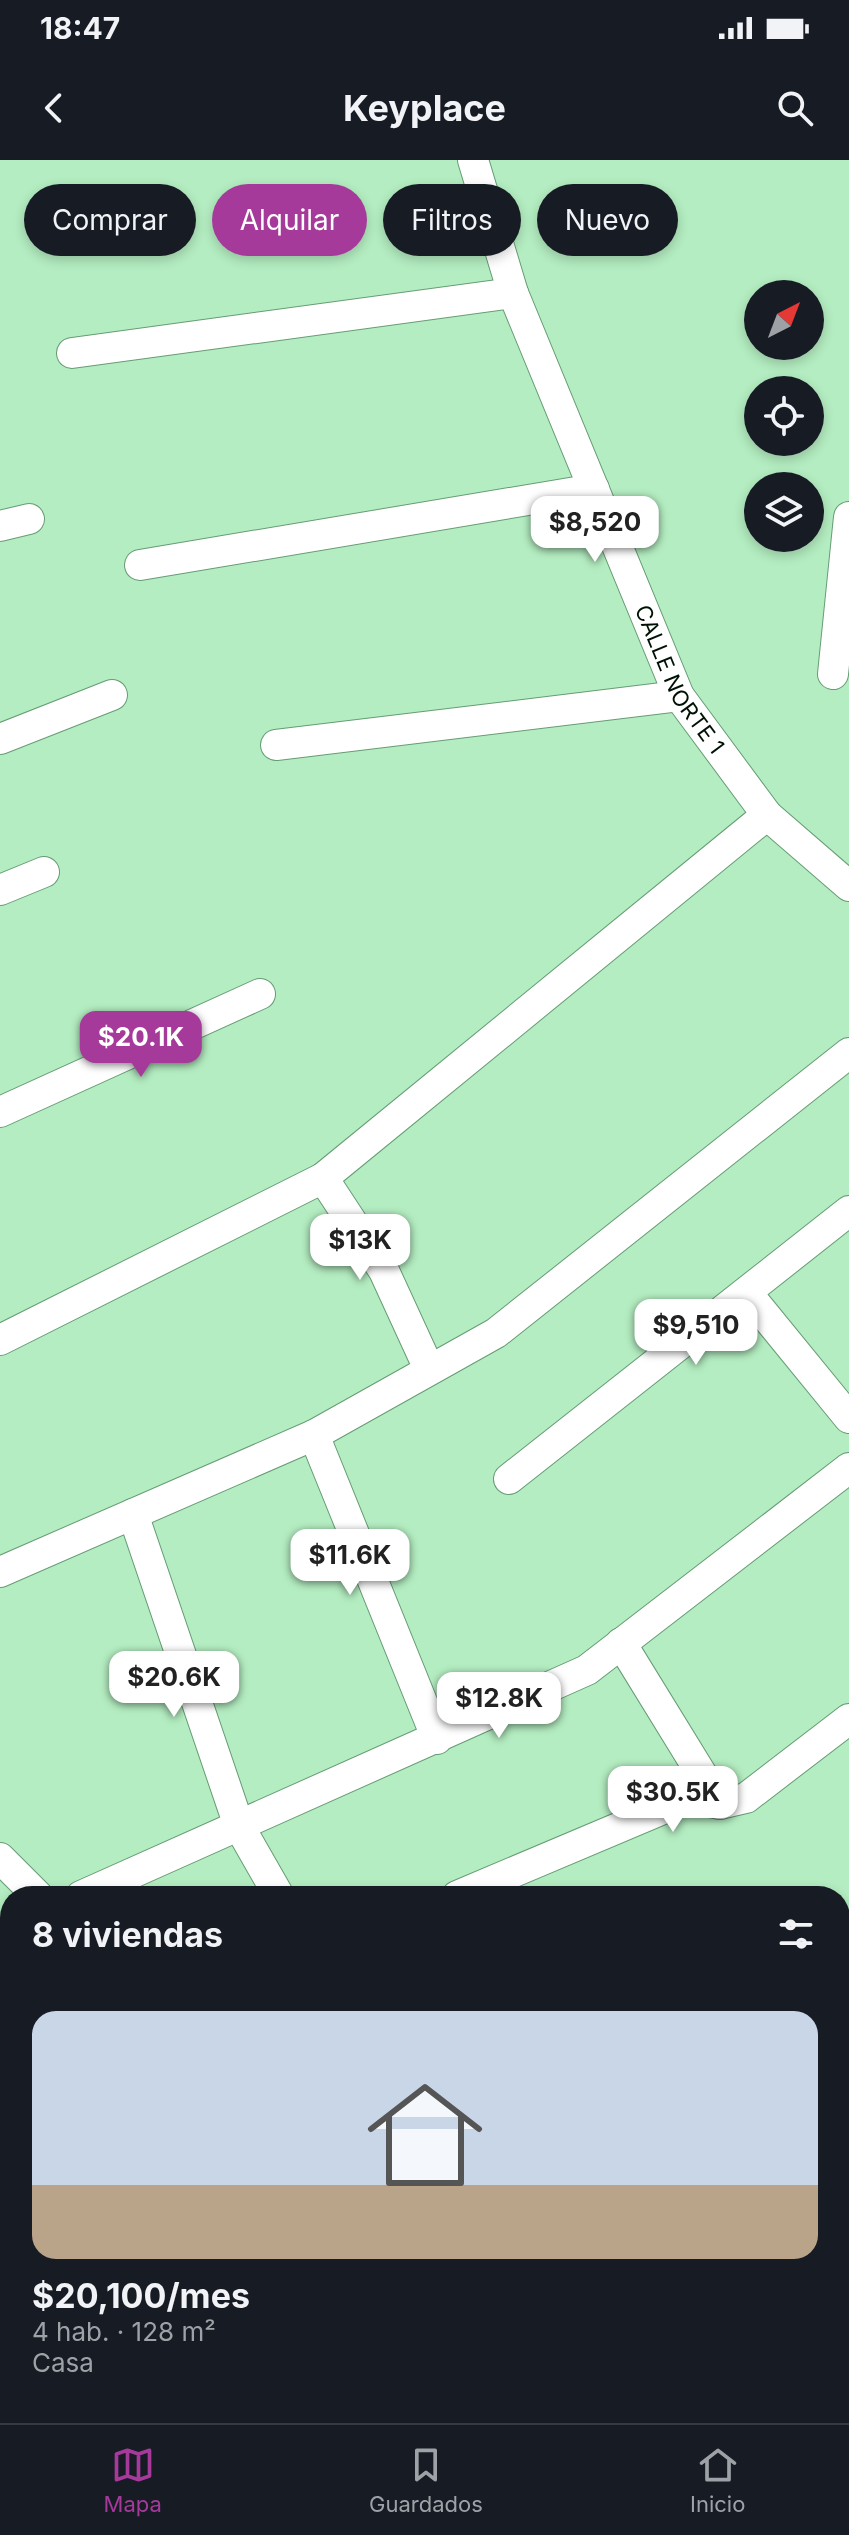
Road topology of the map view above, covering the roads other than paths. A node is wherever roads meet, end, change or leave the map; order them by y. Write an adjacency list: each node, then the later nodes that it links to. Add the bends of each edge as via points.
1 (473, 160): 2 (street, CALLE NORTE 1)
2 (513, 293): 3 (street); 4 (street, CALLE NORTE 1)
3 (72, 353)
4 (594, 489): 6 (street); 9 (street, CALLE NORTE 1)
5 (849, 517): 7 (street)
6 (140, 565)
7 (833, 674)
8 (112, 695): 10 (street)
9 (679, 696): 11 (street); 12 (street, CALLE NORTE 1)
10 (0, 739)
11 (276, 745)
12 (767, 815): 14 (street, CALLE NORTE 1); 19 (street)
13 (44, 872): 15 (street)
14 (849, 886)
15 (0, 890)
16 (260, 994): 18 (street)
17 (849, 1053): 23 (street, via 496,1333)
18 (0, 1112)
19 (323, 1178): 22 (street); 23 (street, via 384,1271)
20 (849, 1211): 21 (street)
21 (747, 1293): 24 (street); 27 (street)
22 (0, 1340)
23 (429, 1369): 25 (street)
24 (849, 1418)
25 (314, 1435): 28 (street); 32 (street)
26 (849, 1468): 30 (street)
27 (509, 1479)
28 (133, 1514): 29 (street); 34 (street)
29 (0, 1572)
30 (621, 1643): 32 (street, via 587,1670); 33 (street)
31 (849, 1719): 33 (street, via 746,1798)
32 (437, 1739): 34 (street)
33 (720, 1804): 39 (street, via 689,1798)
34 (239, 1826): 37 (street); 38 (street)
35 (0, 1858): 36 (street)
36 (28, 1886)
37 (104, 1886)
38 (273, 1886)
39 (481, 1886)

